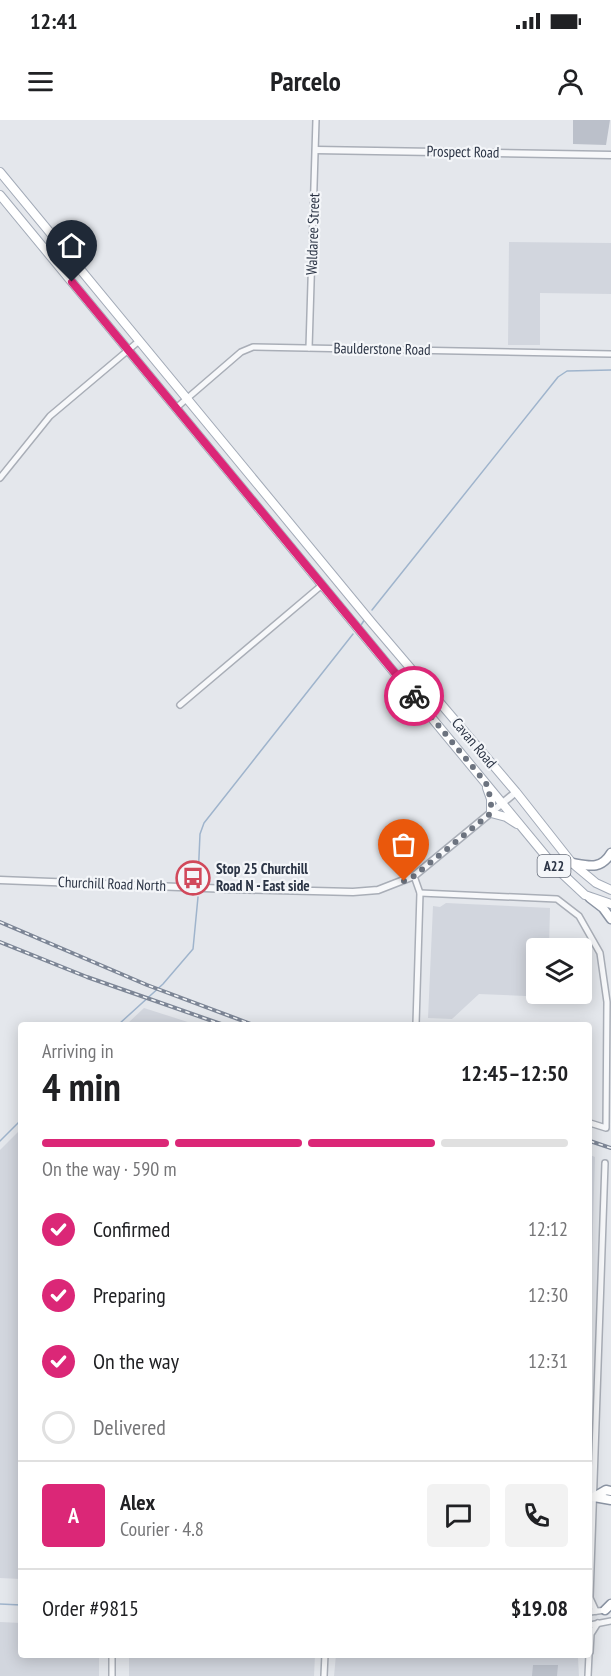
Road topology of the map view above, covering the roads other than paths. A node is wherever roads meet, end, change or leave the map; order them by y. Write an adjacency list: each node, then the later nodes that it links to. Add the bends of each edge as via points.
1 (316, 120): 2 (street, Waldaree Street)
2 (315, 150): 3 (street, Prospect Road); 7 (street, Waldaree Street)
3 (611, 155)
4 (0, 172): 6 (main road, Cavan Road / A22)
5 (0, 195): 8 (main road, Cavan Road / A22)
6 (139, 341): 8 (street); 10 (main road, Cavan Road / A22)
7 (309, 348): 9 (street, Baulderstone Road); 10 (street, Baulderstone Road, via 248,348)
8 (128, 351): 11 (main road, Cavan Road / A22); 12 (street, via 50,416)
9 (611, 354)
10 (187, 399): 11 (street, Baulderstone Road); 16 (main road, Cavan Road / A22)
11 (176, 408): 13 (main road, Cavan Road / A22)
12 (0, 478)
13 (322, 585): 14 (street); 15 (main road, Cavan Road / A22)
14 (180, 705)
15 (486, 783): 17 (main road, Cavan Road / A22); 18 (main road)
16 (516, 792): 17 (street, Churchill Road North); 21 (main road, Cavan Road / A22)
17 (503, 803): 18 (street, Churchill Road North); 19 (main road, Cavan Road / A22)
18 (491, 813): 19 (main road); 22 (street, Churchill Road North)
19 (523, 828): 26 (main road, Cavan Road / A22, via 564,877)
20 (611, 853): 21 (highway, via 595,867)
21 (572, 863): 24 (main road, Cavan Road / A22, via 596,884)
22 (414, 876): 23 (street, Churchill Road North, via 392,886 364,891); 25 (street)
23 (0, 880)
24 (611, 890)
25 (420, 893): 29 (street); 30 (street, via 557,899 579,916 600,953 607,1002 606,1128)
26 (590, 898): 27 (main road, Cavan Road / A22); 28 (highway)
27 (611, 904)
28 (611, 919)
29 (416, 1022)
30 (592, 1124)
31 (605, 1163): 33 (street)
32 (611, 1491): 33 (highway)
33 (594, 1497): 34 (highway); 35 (street)
34 (611, 1500)
35 (592, 1555)
36 (611, 1621): 37 (street)
37 (598, 1623): 38 (street); 39 (street)
38 (592, 1624)
39 (592, 1632)
40 (112, 1658): 45 (street)
41 (325, 1658): 46 (street)
42 (584, 1658): 44 (street)
43 (589, 1658): 44 (street)
44 (588, 1667): 47 (street)
45 (112, 1676)
46 (324, 1676)
47 (588, 1676)

